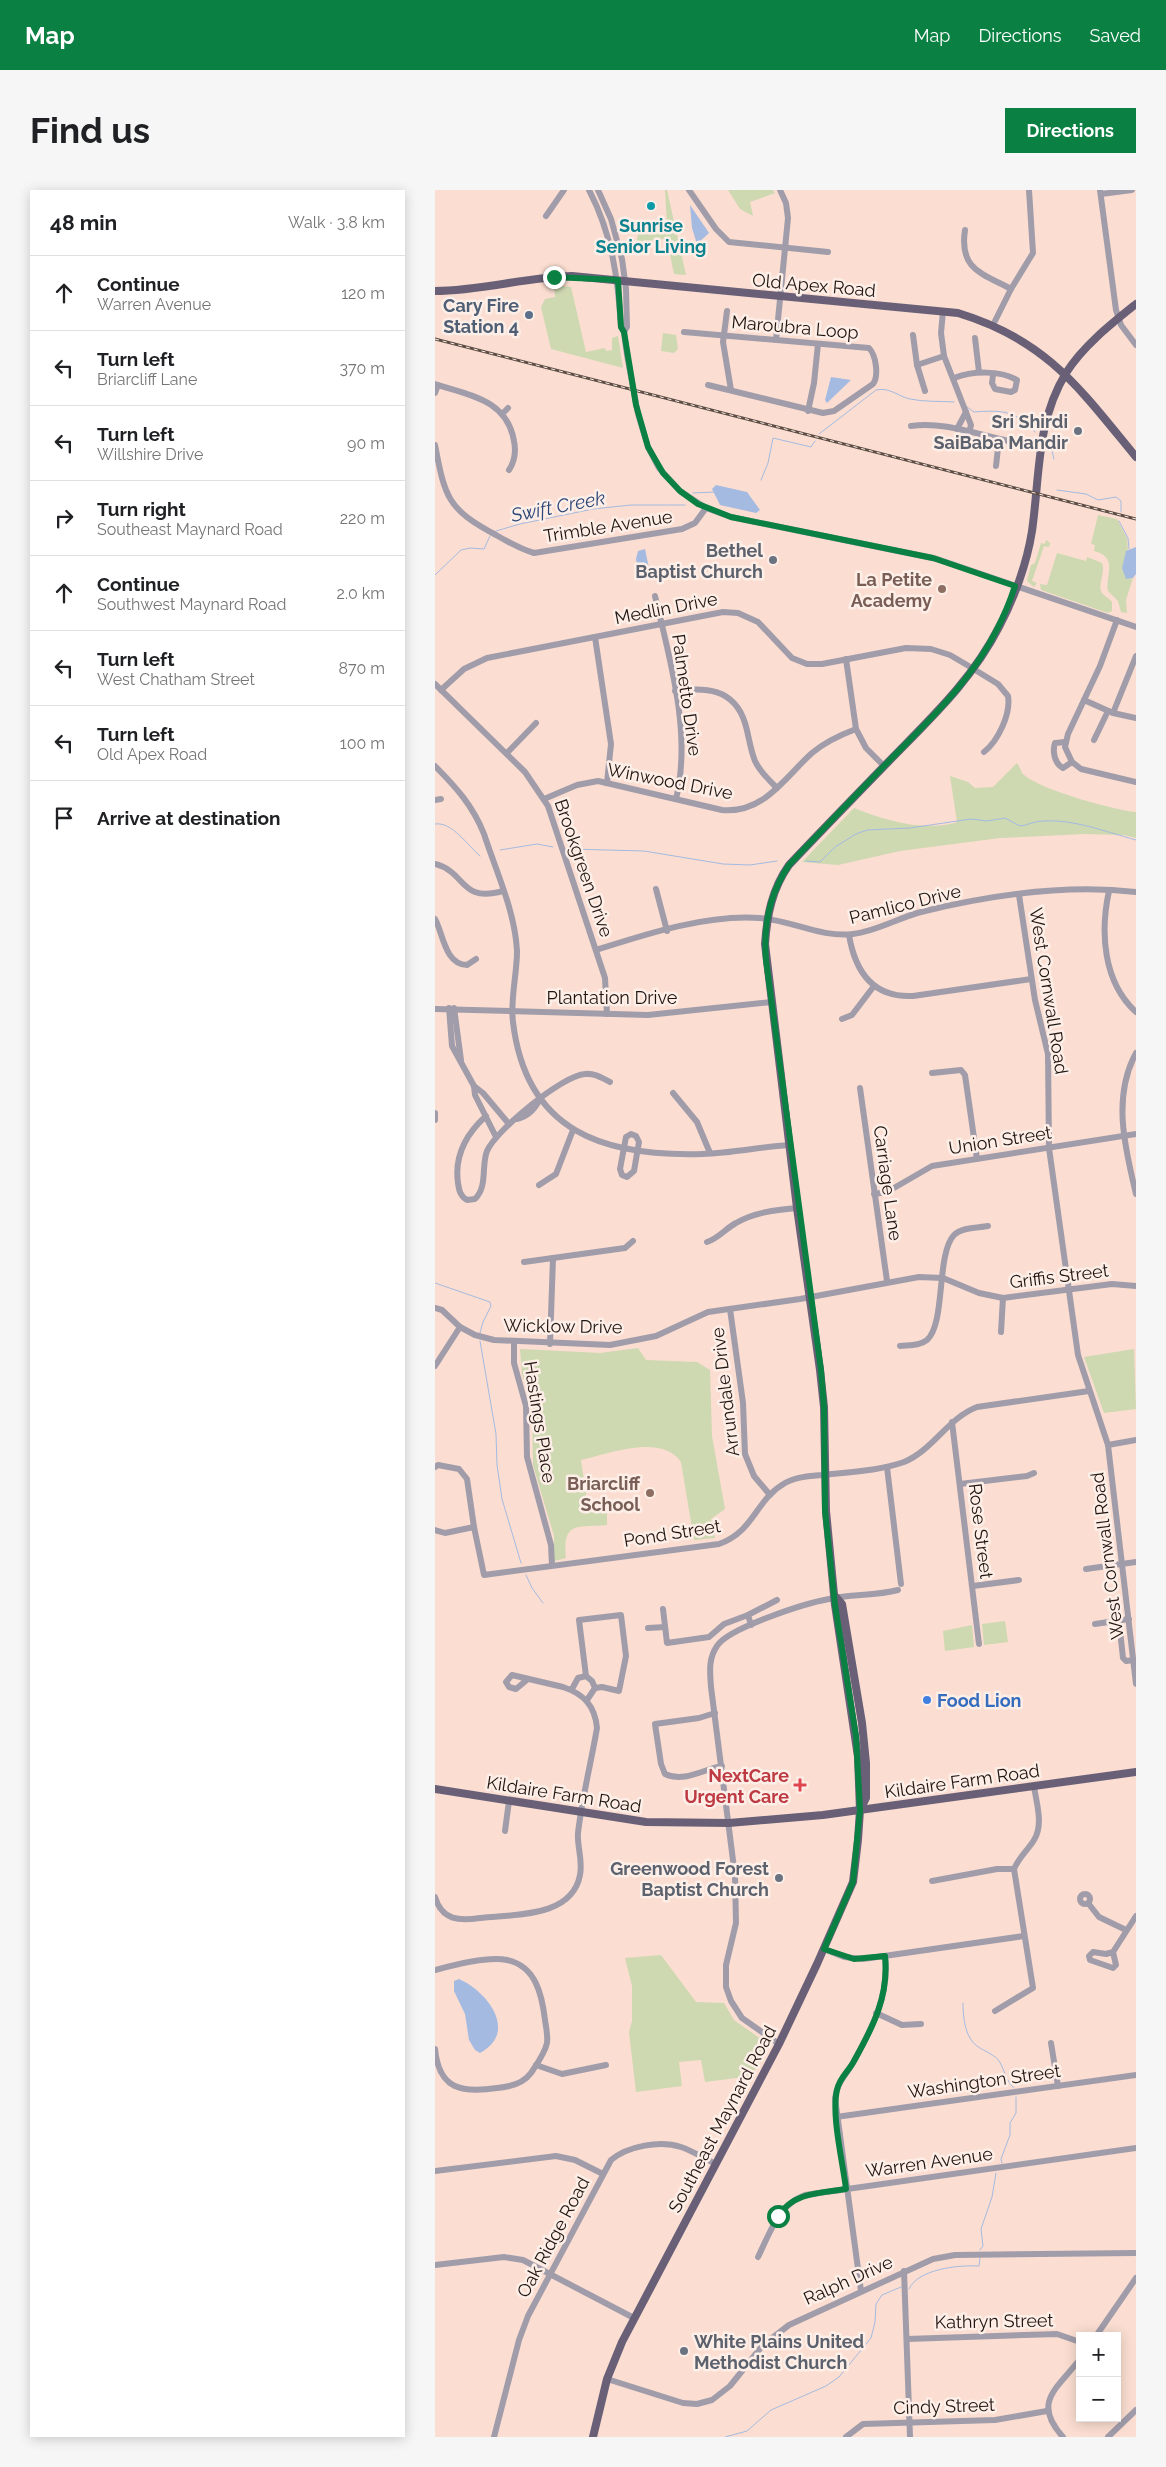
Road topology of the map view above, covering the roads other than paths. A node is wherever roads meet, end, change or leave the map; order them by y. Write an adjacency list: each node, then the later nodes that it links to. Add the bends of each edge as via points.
1 (563, 190): 9 (street)
2 (589, 190): 13 (street, via 609,235)
3 (598, 190): 13 (street, via 615,230)
4 (689, 190): 11 (street, via 729,242)
5 (780, 190): 11 (street, via 788,213)
6 (1029, 190): 14 (street, via 1033,253)
7 (1132, 190): 8 (street)
8 (1101, 192): 20 (street, via 1114,304)
9 (546, 216)
10 (965, 230): 14 (street, via 963,249 969,263)
11 (785, 249): 12 (street); 16 (street)
12 (828, 252)
13 (621, 281): 15 (main road, Old Apex Road, via 554,277 475,289); 16 (main road, Old Apex Road); 54 (street, via 621,327 638,414 651,454 674,485)
14 (1011, 289): 21 (street)
15 (435, 291)
16 (780, 297): 19 (main road, Old Apex Road); 26 (street)
17 (1136, 304): 20 (main road)
18 (727, 311): 24 (street)
19 (943, 311): 21 (main road, Old Apex Road); 29 (street)
20 (1119, 318): 28 (street); 32 (main road, via 1085,349)
21 (993, 325): 32 (main road, Old Apex Road, via 1039,351)
22 (684, 332): 24 (street, Maroubra Loop)
23 (913, 335): 30 (street)
24 (725, 336): 26 (street, Maroubra Loop); 37 (street, via 723,342)
25 (975, 338): 31 (street)
26 (776, 340): 27 (street, Maroubra Loop)
27 (818, 344): 41 (street); 41 (street, Maroubra Loop, via 869,348 873,353 876,378 873,384 834,411)
28 (1136, 345)
29 (944, 356): 30 (street); 34 (street)
30 (917, 365): 38 (street)
31 (979, 372): 33 (street); 34 (street)
32 (1066, 374): 50 (main road, Old Apex Road); 55 (main road, via 1049,408 1042,434 1032,530)
33 (993, 375)
34 (954, 378): 42 (street)
35 (436, 385): 39 (street); 43 (street, via 483,400)
36 (708, 385): 37 (street, Maroubra Loop)
37 (731, 390): 41 (street, Maroubra Loop)
38 (925, 391)
39 (435, 393)
40 (508, 408): 43 (street)
41 (808, 411)
42 (966, 412): 45 (street); 46 (street, via 971,425)
43 (503, 413): 52 (street, via 515,447)
44 (911, 426): 45 (street, via 932,424)
45 (957, 429): 46 (street)
46 (969, 432): 47 (street)
47 (999, 440): 48 (street); 51 (street)
48 (1014, 442)
49 (435, 445): 53 (street, Trimble Avenue)
50 (1136, 457)
51 (996, 466)
52 (509, 470)
53 (439, 486): 54 (street, Trimble Avenue, via 467,519 534,553 682,530 695,523)
54 (706, 508): 55 (street, via 739,519 933,558)
55 (1015, 586): 57 (street); 63 (main road, via 1000,625)
56 (655, 596): 58 (street, Palmetto Drive)
57 (1117, 620): 59 (street); 67 (street)
58 (662, 625): 60 (street, Medlin Drive); 62 (street, Medlin Drive, via 716,612 738,613 762,625 797,661 817,664); 66 (street, Palmetto Drive)
59 (1136, 627)
60 (595, 637): 65 (street, Medlin Drive, via 487,658 464,670); 80 (street, via 611,744)
61 (1136, 656): 68 (street)
62 (846, 659): 63 (street, Medlin Drive, via 905,648 931,649 950,655); 71 (street)
63 (974, 669): 74 (street, Medlin Drive, via 1003,688 1009,702 1008,712 991,746); 78 (main road, via 949,700)
64 (435, 684): 65 (street, Brookgreen Drive)
65 (441, 690): 75 (street, Brookgreen Drive)
66 (675, 692): 81 (street, via 709,689 731,701 743,717 759,768); 83 (street, Palmetto Drive, via 683,754)
67 (1084, 700): 68 (street); 73 (street)
68 (1110, 712): 69 (street); 72 (street)
69 (1136, 718)
70 (537, 723): 75 (street)
71 (856, 729): 78 (street, via 867,748); 81 (street, Winwood Drive, via 820,747)
72 (1093, 740)
73 (1065, 742): 76 (street); 76 (street, via 1055,743 1055,759 1063,768)
74 (984, 752)
75 (507, 753): 82 (street, Brookgreen Drive)
76 (1072, 762): 79 (street, via 1081,769)
77 (435, 766): 86 (street, via 462,794 478,820)
78 (884, 766): 91 (main road, via 789,865 775,891)
79 (1136, 782)
80 (607, 783): 82 (street, Winwood Drive, via 584,783); 83 (street, Winwood Drive)
81 (777, 788): 83 (street, Winwood Drive, via 758,803 736,810 722,810)
82 (544, 799): 94 (street, Brookgreen Drive, via 555,823)
83 (676, 799)
84 (435, 864): 86 (street, via 480,894)
85 (656, 889): 92 (street)
86 (503, 891): 101 (street, via 517,950)
87 (1109, 891): 88 (street, Pamlico Drive); 89 (street, Pamlico Drive); 102 (street, via 1103,925 1111,977)
88 (1136, 892)
89 (1019, 894): 93 (street, Pamlico Drive, via 928,910 863,933); 96 (street, West Cornwall Road)
90 (435, 918): 95 (street, via 454,961 467,965)
91 (767, 918): 92 (street, Pamlico Drive, via 726,918); 93 (street, Pamlico Drive, via 829,934); 98 (main road, via 765,944)
92 (667, 931): 94 (street, Pamlico Drive)
93 (849, 934): 97 (street, via 857,965)
94 (596, 950): 103 (street, Brookgreen Drive, via 607,985)
95 (476, 959)
96 (1031, 979): 97 (street, via 905,996); 122 (street, West Cornwall Road, via 1048,1054)
97 (874, 986): 104 (street, via 852,1015)
98 (772, 1002): 103 (street, Plantation Drive, via 648,1015); 120 (main road)
99 (451, 1008): 100 (street, Plantation Drive); 101 (street, Plantation Drive); 108 (street, via 451,1041)
100 (435, 1009)
101 (512, 1011): 103 (street, Plantation Drive); 111 (street, via 517,1049)
102 (1136, 1012)
103 (607, 1014)
104 (842, 1019)
105 (1136, 1053): 118 (street, via 1123,1095)
106 (932, 1073): 125 (street, via 961,1070 965,1075)
107 (610, 1082): 111 (street, via 597,1075 579,1075)
108 (474, 1086): 113 (street); 115 (street, via 483,1092)
109 (860, 1088): 127 (street, Carriage Lane)
110 (673, 1093): 124 (street, via 697,1122)
111 (540, 1099): 115 (street); 116 (street)
112 (435, 1113): 114 (street)
113 (486, 1116): 119 (street); 119 (street, via 468,1134 459,1152 457,1178 463,1198 471,1200 478,1196 487,1152)
114 (435, 1120)
115 (509, 1124): 119 (street)
116 (573, 1130): 121 (street, via 593,1140); 126 (street, via 556,1174)
117 (1136, 1134): 118 (street, Union Street)
118 (1124, 1136): 122 (street, Union Street); 128 (street)
119 (496, 1137)
120 (789, 1145): 124 (street); 129 (main road)
121 (623, 1147): 123 (street); 123 (street, via 626,1138 633,1134 638,1140); 123 (street, via 620,1168 625,1177 634,1171)
122 (1049, 1148): 125 (street, Union Street); 138 (street, West Cornwall Road)
123 (638, 1150): 124 (street)
124 (710, 1153)
125 (977, 1159): 127 (street, Union Street, via 932,1166 887,1192)
126 (539, 1185)
127 (874, 1194): 136 (street, Carriage Lane)
128 (1136, 1194)
129 (797, 1208): 132 (street, via 755,1214); 139 (main road)
130 (988, 1226): 135 (street, via 955,1234 948,1248)
131 (633, 1241): 133 (street, via 625,1248)
132 (707, 1242)
133 (553, 1258): 134 (street); 146 (street)
134 (524, 1262)
135 (943, 1278): 136 (street, Griffis Street, via 926,1276); 140 (street, Griffis Street, via 979,1293); 147 (street, via 931,1335 920,1344)
136 (887, 1281): 139 (street, Griffis Street)
137 (1136, 1286): 138 (street, Griffis Street, via 1112,1284)
138 (1069, 1290): 140 (street, Griffis Street); 149 (street, West Cornwall Road, via 1080,1364)
139 (810, 1295): 142 (street, Wicklow Drive); 156 (main road, via 824,1407)
140 (1003, 1298): 144 (street)
141 (435, 1308): 143 (street, Wicklow Drive, via 442,1310)
142 (730, 1309): 146 (street, Wicklow Drive, via 701,1314 663,1333 636,1341 609,1345); 158 (street, Arrundale Drive, via 743,1403 745,1454 753,1476)
143 (460, 1327): 145 (street, Wicklow Drive, via 482,1337); 148 (street)
144 (1001, 1332)
145 (514, 1342): 146 (street, Wicklow Drive); 163 (street, Hastings Place, via 514,1363 526,1406 527,1457 551,1545)
146 (550, 1344)
147 (901, 1346)
148 (435, 1366)
149 (1089, 1391): 150 (street, Pond Street, via 985,1404); 152 (street, West Cornwall Road)
150 (952, 1422): 153 (street, Pond Street, via 919,1453); 157 (street, Rose Street)
151 (1136, 1440): 152 (street)
152 (1108, 1445): 162 (street, West Cornwall Road)
153 (887, 1467): 156 (street, Pond Street); 167 (street, via 899,1587)
154 (435, 1468): 159 (street, via 448,1465 459,1469 467,1479)
155 (1034, 1473): 157 (street)
156 (823, 1475): 158 (street, Pond Street, via 795,1479); 167 (main road)
157 (960, 1484): 166 (street, Rose Street)
158 (770, 1494): 163 (street, Pond Street, via 746,1528 719,1544)
159 (473, 1527): 160 (street, via 445,1533); 163 (street, Pond Street, via 484,1575)
160 (435, 1530)
161 (1136, 1562): 162 (street)
162 (1123, 1564): 164 (street); 171 (street, West Cornwall Road)
163 (552, 1565)
164 (1086, 1568)
165 (1019, 1580): 166 (street)
166 (973, 1586): 177 (street, Rose Street)
167 (836, 1598): 174 (street); 181 (main road); 187 (main road, via 843,1604)
168 (777, 1600): 170 (street)
169 (663, 1609): 175 (street)
170 (748, 1615): 174 (street); 175 (street, via 724,1624 709,1637 676,1643 667,1643)
171 (1129, 1619): 172 (street); 178 (street, West Cornwall Road)
172 (1119, 1620): 173 (street); 178 (street, via 1123,1658)
173 (1095, 1624)
174 (751, 1625): 186 (street, via 729,1634 714,1651 709,1668)
175 (665, 1626): 176 (street)
176 (648, 1628)
177 (979, 1644)
178 (1134, 1660): 182 (street, West Cornwall Road)
179 (586, 1676): 183 (street, via 593,1681); 183 (street, via 579,1620 621,1616 625,1656 619,1690); 184 (street, via 578,1678)
180 (528, 1679): 184 (street)
181 (848, 1684): 187 (main road, via 858,1720); 193 (main road, via 859,1757)
182 (1136, 1684)
183 (595, 1688): 185 (street)
184 (572, 1689): 185 (street)
185 (587, 1700): 194 (street, via 595,1713 597,1728)
186 (715, 1713): 188 (street); 188 (street, via 655,1724 665,1774 675,1778)
187 (862, 1723): 193 (main road, via 866,1798)
188 (722, 1766): 195 (street)
189 (1136, 1772): 190 (main road, Kildaire Farm Road)
190 (1034, 1786): 193 (main road, Kildaire Farm Road); 197 (street, via 1039,1830)
191 (435, 1789): 192 (main road, Kildaire Farm Road)
192 (509, 1801): 194 (main road, Kildaire Farm Road); 196 (street)
193 (860, 1810): 195 (main road, Kildaire Farm Road); 204 (main road, Southeast Maynard Road, via 853,1882)
194 (581, 1812): 195 (main road, Kildaire Farm Road, via 647,1822); 199 (street, via 579,1880 570,1895 555,1907 463,1920 444,1914)
195 (729, 1823): 212 (street, via 737,1917 726,1965 726,1987 742,2018)
196 (505, 1831)
197 (1014, 1869): 198 (street); 203 (street)
198 (932, 1881)
199 (435, 1897)
200 (1087, 1903): 202 (street, via 1099,1917)
201 (1136, 1916): 202 (street)
202 (1126, 1930): 205 (street)
203 (1024, 1936): 206 (street); 208 (street, via 1033,1988)
204 (824, 1949): 206 (street, via 854,1959); 212 (main road, Southeast Maynard Road)
205 (1113, 1952)
206 (885, 1956): 209 (street, via 886,1984)
207 (435, 1970): 214 (street, via 502,1959 514,1962 529,1974 542,1993 547,2034)
208 (995, 2011)
209 (876, 2013): 210 (street, via 902,2025); 218 (street, via 855,2060 838,2086 835,2098)
210 (921, 2024)
211 (1051, 2042): 217 (street)
212 (779, 2044): 220 (main road, Southeast Maynard Road)
213 (435, 2049): 214 (street, via 444,2078 465,2091 514,2085 528,2077)
214 (537, 2065): 215 (street, via 562,2074)
215 (606, 2065)
216 (1136, 2075): 217 (street, Washington Street)
217 (1058, 2086): 218 (street, Washington Street)
218 (837, 2117): 223 (street)
219 (1136, 2148): 223 (street, Warren Avenue)
220 (716, 2164): 222 (street, Oak Ridge Road, via 682,2147 659,2145 624,2151 611,2160); 231 (main road, Southeast Maynard Road)
221 (435, 2171): 222 (street, via 556,2156 575,2160)
222 (603, 2174): 228 (street, Oak Ridge Road)
223 (846, 2189): 225 (street, Warren Avenue, via 805,2195 790,2203 778,2216); 230 (street)
224 (1136, 2253): 227 (street, Ralph Drive, via 955,2255 933,2259)
225 (758, 2257)
226 (435, 2265): 228 (street, via 504,2257 523,2260)
227 (904, 2271): 230 (street, Ralph Drive); 233 (street)
228 (550, 2274): 231 (street); 240 (street, Oak Ridge Road, via 523,2328)
229 (1136, 2278): 232 (street)
230 (861, 2290): 236 (street, Ralph Drive, via 782,2330 756,2352 723,2393 712,2400 697,2404 683,2402)
231 (634, 2318): 236 (main road, Southeast Maynard Road)
232 (1099, 2332)
233 (907, 2339): 234 (street, Kathryn Street, via 1057,2334); 239 (street)
234 (1076, 2341)
235 (1076, 2364): 238 (street, via 1052,2391)
236 (607, 2379): 241 (main road, Southeast Maynard Road)
237 (1136, 2410): 245 (street)
238 (1047, 2411): 239 (street, Cindy Street, via 995,2420); 244 (street, via 1052,2424)
239 (910, 2422): 242 (street, Cindy Street, via 863,2424); 243 (street)
240 (494, 2437)
241 (593, 2437)
242 (846, 2437)
243 (910, 2437)
244 (1063, 2437)
245 (1108, 2437)

